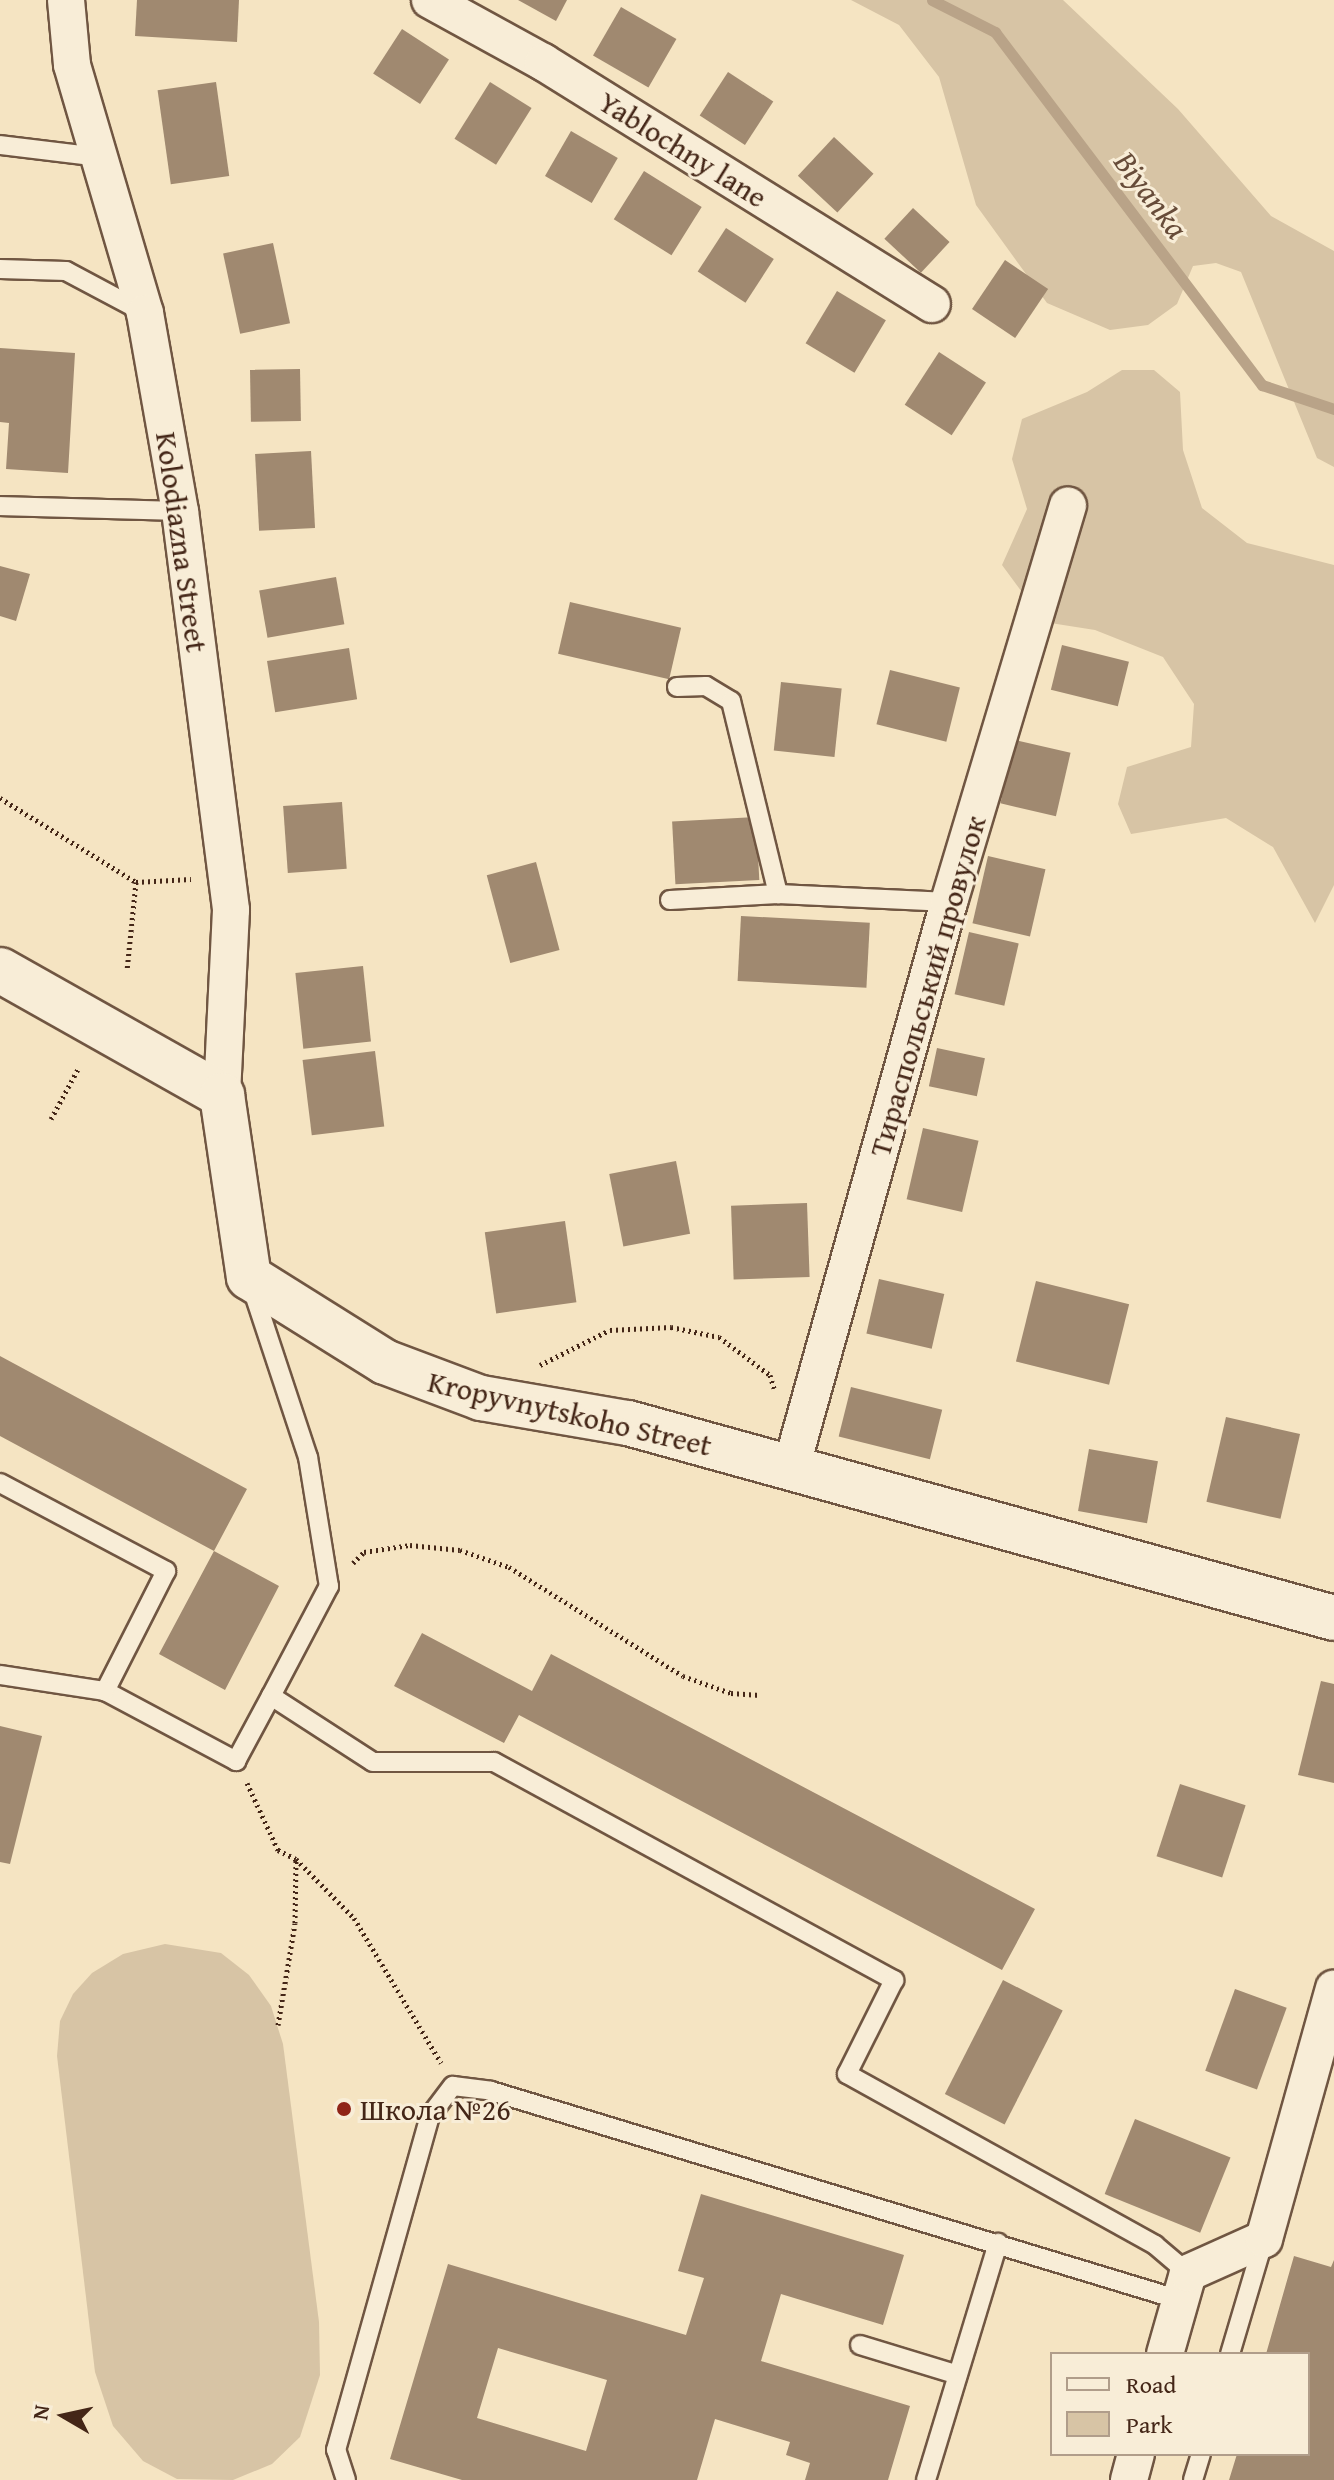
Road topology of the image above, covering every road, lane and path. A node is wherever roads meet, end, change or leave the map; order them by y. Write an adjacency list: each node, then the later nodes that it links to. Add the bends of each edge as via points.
1 (66, 0): 4 (street, Kolodiazna Street, via 72,65)
2 (430, 0): 6 (street, Yablochny lane, via 543,62)
3 (0, 145): 4 (lane)
4 (99, 157): 7 (street, Kolodiazna Street)
5 (0, 269): 7 (lane, via 66,271)
6 (932, 304)
7 (145, 313): 10 (street, Kolodiazna Street)
8 (1068, 505): 17 (street, Тираспольський провулок)
9 (0, 506): 10 (lane)
10 (180, 511): 13 (street, Kolodiazna Street)
11 (677, 687): 15 (lane, via 706,686 731,701)
12 (0, 798): 14 (path)
13 (226, 876): 14 (path); 21 (street, Kolodiazna Street, via 231,910)
14 (136, 882): 19 (path)
15 (778, 894): 16 (lane); 17 (lane)
16 (670, 900)
17 (949, 902): 26 (street, Тираспольський провулок)
18 (0, 970): 21 (main road)
19 (127, 970)
20 (78, 1069): 22 (path)
21 (222, 1095): 23 (main road)
22 (51, 1119)
23 (249, 1277): 25 (main road, Kropyvnytskoho Street, via 385,1362); 28 (lane, via 308,1457)
24 (774, 1390): 25 (path, via 770,1375 719,1337 671,1327 610,1330)
25 (481, 1398): 26 (main road, Kropyvnytskoho Street, via 628,1423)
26 (791, 1468): 29 (main road, Kropyvnytskoho Street)
27 (0, 1483): 31 (lane, via 166,1571)
28 (329, 1586): 32 (path, via 364,1552 410,1545 460,1550 509,1567 683,1676 731,1693); 33 (lane)
29 (1334, 1618)
30 (0, 1675): 31 (lane)
31 (105, 1691): 34 (lane)
32 (760, 1695)
33 (271, 1696): 34 (lane); 42 (lane, via 373,1762 494,1762 894,1980 847,2074 1155,2245)
34 (236, 1761): 35 (path, via 278,1850)
35 (296, 1859): 37 (path, via 295,1923); 39 (path, via 354,1918)
36 (1334, 1989): 38 (street)
37 (278, 2025)
38 (1322, 2083): 40 (street)
39 (453, 2086): 41 (lane, via 491,2091); 49 (lane, via 430,2116 336,2450)
40 (1264, 2239): 42 (street); 45 (lane)
41 (998, 2243): 42 (lane); 46 (lane)
42 (1184, 2286): 44 (street)
43 (860, 2345): 46 (lane)
44 (1166, 2352)
45 (1231, 2352)
46 (958, 2375): 50 (lane)
47 (1135, 2456): 51 (street)
48 (1200, 2456): 52 (lane)
49 (346, 2480)
50 (926, 2480)
51 (1129, 2480)
52 (1193, 2480)

